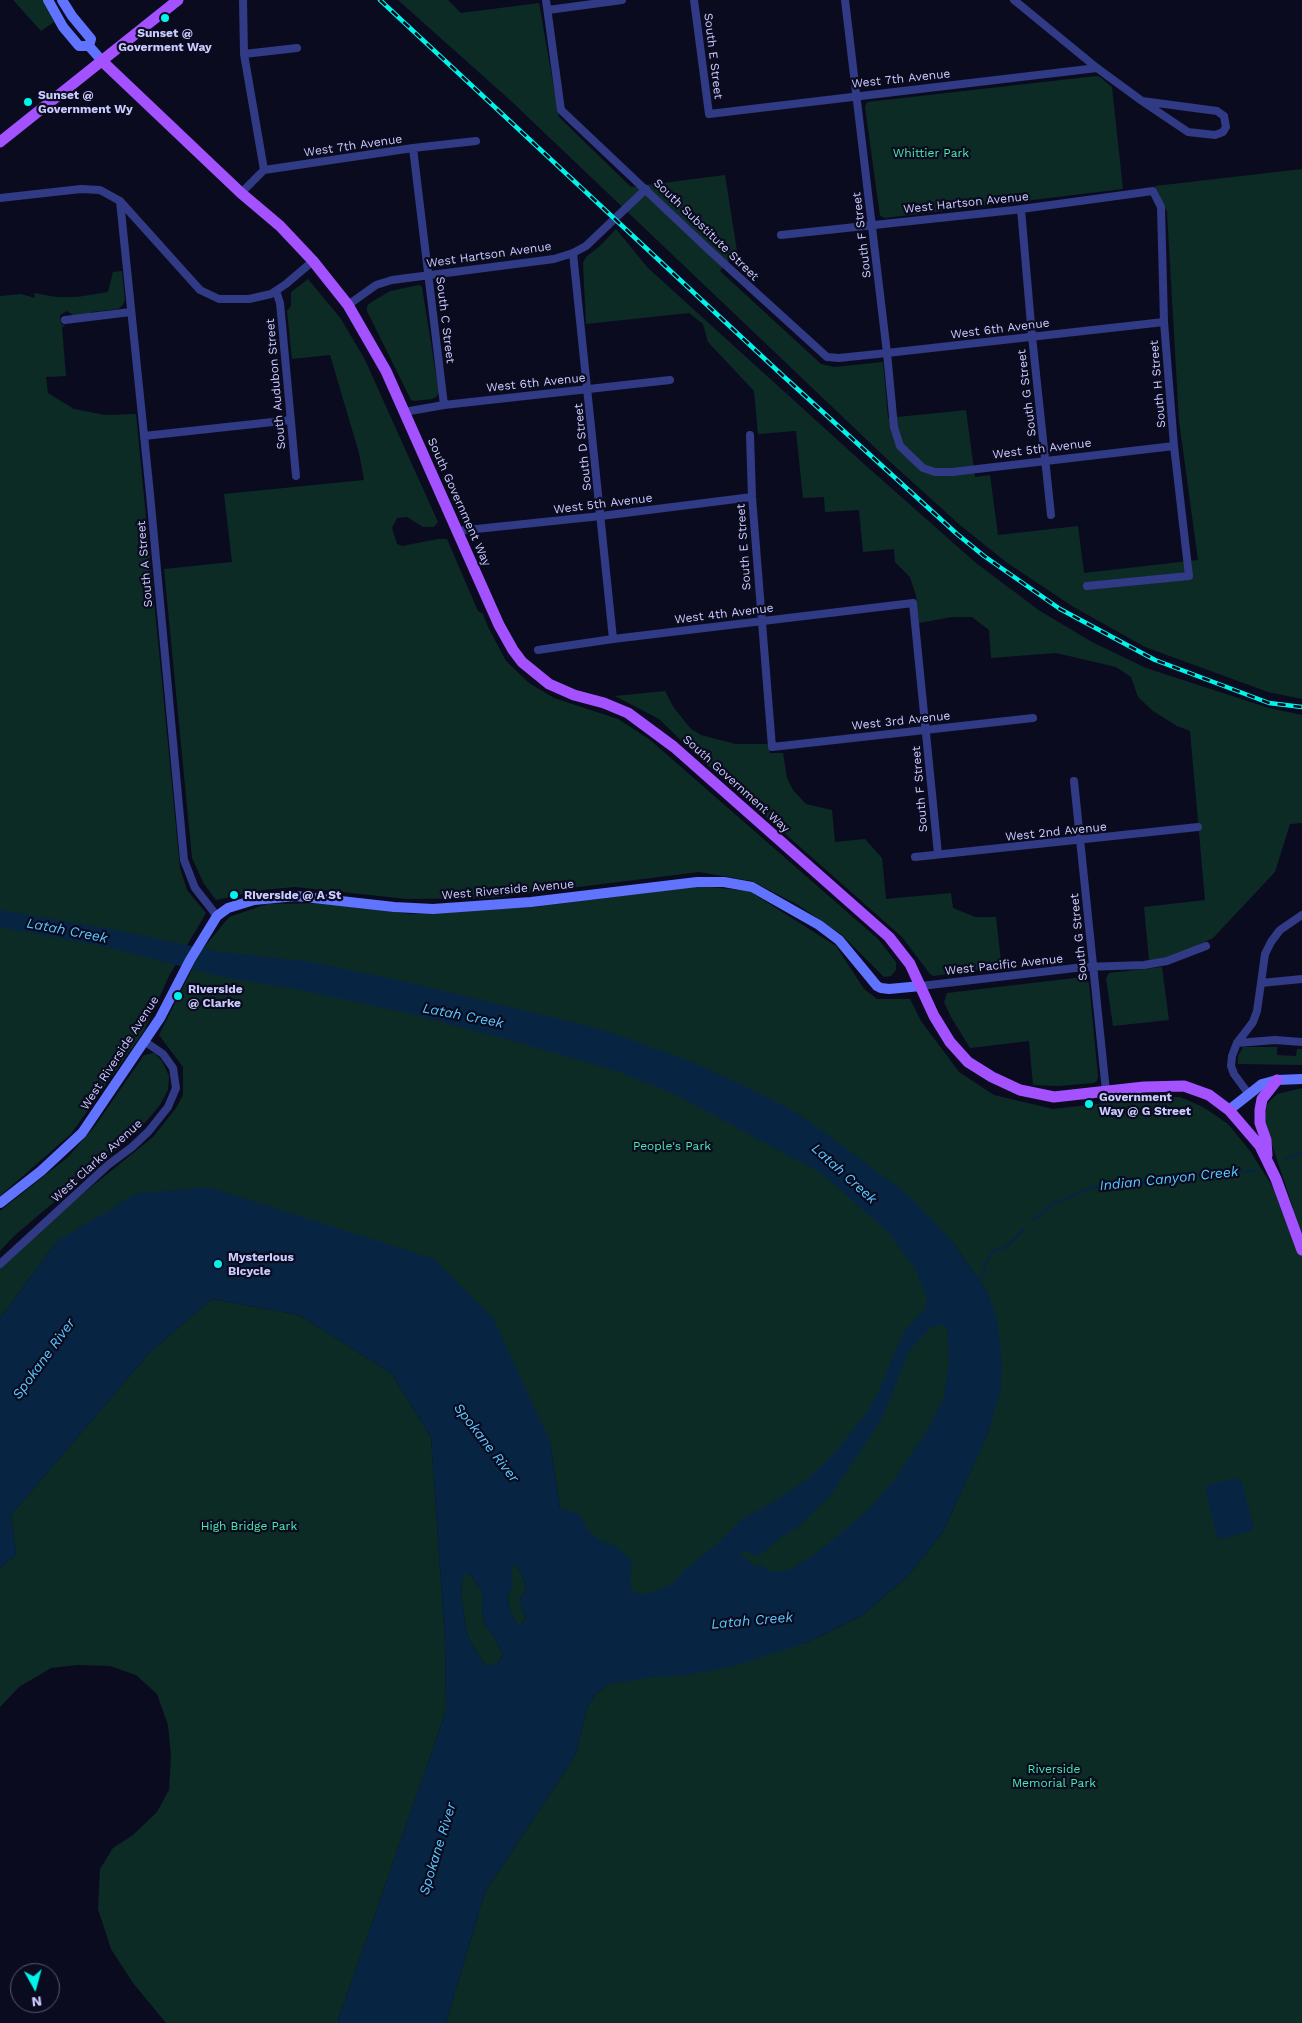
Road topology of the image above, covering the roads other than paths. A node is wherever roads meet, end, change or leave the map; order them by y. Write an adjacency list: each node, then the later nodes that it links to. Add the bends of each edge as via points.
1 (48, 0): 11 (main road, via 63,27 79,46)
2 (62, 0): 11 (main road, via 91,39)
3 (178, 0): 14 (main road)
4 (243, 0): 13 (street)
5 (546, 0): 10 (street)
6 (622, 0): 10 (street)
7 (694, 0): 18 (street, South E Street)
8 (845, 0): 16 (street, South F Street)
9 (1014, 0): 15 (street)
10 (548, 10): 23 (street, South Substitute Street, via 561,110)
11 (89, 46): 14 (main road)
12 (297, 48): 13 (street)
13 (244, 54): 22 (street)
14 (103, 62): 20 (main road); 25 (main road, South Government Way)
15 (1097, 68): 16 (street, West 7th Avenue); 17 (street)
16 (856, 96): 18 (street, West 7th Avenue); 29 (street, South F Street)
17 (1142, 101): 17 (street, via 1217,111 1224,116 1226,127 1215,135 1188,132)
18 (709, 114)
19 (476, 141): 21 (street, West 7th Avenue)
20 (0, 142)
21 (413, 148): 22 (street, West 7th Avenue); 33 (street, South C Street)
22 (264, 170): 25 (street)
23 (646, 189): 31 (street, West Hartson Avenue, via 586,246); 41 (street, South Substitute Street, via 816,350 826,357)
24 (1153, 191): 28 (street, West Hartson Avenue); 38 (street, South H Street, via 1161,207)
25 (241, 193): 32 (main road, South Government Way, via 280,226)
26 (0, 198): 27 (street, via 81,189 100,190)
27 (120, 201): 34 (street, via 204,293 219,299 239,300); 36 (street, South A Street)
28 (1020, 209): 29 (street, West Hartson Avenue); 39 (street, South G Street)
29 (872, 225): 30 (street, West Hartson Avenue); 40 (street, South F Street)
30 (781, 235)
31 (573, 253): 33 (street, West Hartson Avenue, via 554,259); 43 (street, South D Street)
32 (313, 261): 34 (street); 35 (main road, South Government Way)
33 (428, 275): 35 (street, West Hartson Avenue, via 376,285); 44 (street, South C Street)
34 (276, 291): 46 (street, South Audubon Street, via 281,308)
35 (348, 305): 45 (main road, South Government Way, via 372,345)
36 (132, 312): 37 (street); 48 (street, South A Street)
37 (65, 320)
38 (1164, 322): 39 (street, West 6th Avenue); 49 (street, South H Street)
39 (1032, 336): 40 (street, West 6th Avenue); 50 (street, South G Street)
40 (887, 353): 41 (street, West 6th Avenue); 51 (street, South F Street, via 894,427 900,446)
41 (839, 358)
42 (670, 380): 43 (street, West 6th Avenue)
43 (589, 389): 44 (street, West 6th Avenue); 55 (street, South D Street)
44 (444, 405): 45 (street, West 6th Avenue)
45 (404, 412): 56 (main road, South Government Way)
46 (290, 420): 48 (street); 52 (street, South Audubon Street)
47 (750, 435): 53 (street, South E Street)
48 (144, 436): 71 (street, South A Street, via 184,860 195,888)
49 (1174, 446): 50 (street, West 5th Avenue); 57 (street, South H Street, via 1190,576)
50 (1046, 460): 51 (street, West 5th Avenue, via 952,472 935,472); 54 (street, South G Street)
51 (914, 462)
52 (296, 476)
53 (752, 497): 55 (street, West 5th Avenue); 59 (street, South E Street)
54 (1051, 515)
55 (601, 516): 56 (street, West 5th Avenue); 60 (street, South D Street)
56 (457, 531): 76 (main road, South Government Way, via 498,625 522,662 549,684 628,713 674,747 889,937 910,964)
57 (1087, 586)
58 (913, 602): 59 (street, West 4th Avenue); 63 (street, South F Street)
59 (762, 621): 60 (street, West 4th Avenue); 64 (street, South E Street)
60 (613, 639): 61 (street, West 4th Avenue)
61 (538, 650)
62 (1032, 718): 63 (street, West 3rd Avenue)
63 (926, 730): 64 (street, West 3rd Avenue); 68 (street, South F Street)
64 (772, 747)
65 (1074, 781): 67 (street, South G Street)
66 (1198, 827): 67 (street, West 2nd Avenue)
67 (1081, 841): 68 (street, West 2nd Avenue); 73 (street, South G Street)
68 (938, 854): 69 (street, West 2nd Avenue)
69 (915, 857)
70 (1302, 915): 75 (street, via 1280,930 1271,942 1265,954)
71 (217, 916): 76 (main road, West Riverside Avenue, via 241,903 282,896 433,909 724,882 752,887 819,925 839,940 877,986 889,989); 77 (main road, West Riverside Avenue)
72 (1206, 946): 73 (street, West Pacific Avenue, via 1167,961)
73 (1094, 967): 76 (street, West Pacific Avenue); 82 (street, South G Street)
74 (1302, 979): 75 (street)
75 (1260, 983): 79 (street, via 1253,1022)
76 (921, 986): 82 (main road, South Government Way, via 950,1042 968,1062 992,1077 1020,1090 1054,1097)
77 (144, 1041): 86 (main road, West Riverside Avenue, via 82,1133); 88 (street, West Clarke Avenue, via 163,1054 173,1068 176,1088 168,1107 132,1147)
78 (1302, 1042): 79 (street)
79 (1237, 1043): 83 (street, via 1231,1066)
80 (1302, 1079): 81 (main road)
81 (1277, 1080): 83 (main road); 85 (main road, via 1262,1099 1260,1110)
82 (1106, 1091): 84 (main road, South Government Way, via 1184,1086 1209,1095)
83 (1248, 1093): 84 (main road)
84 (1229, 1110): 85 (main road, South Government Way, via 1260,1146)
85 (1268, 1162): 87 (main road, South Government Way)
86 (0, 1203)
87 (1302, 1250)
88 (0, 1264)

